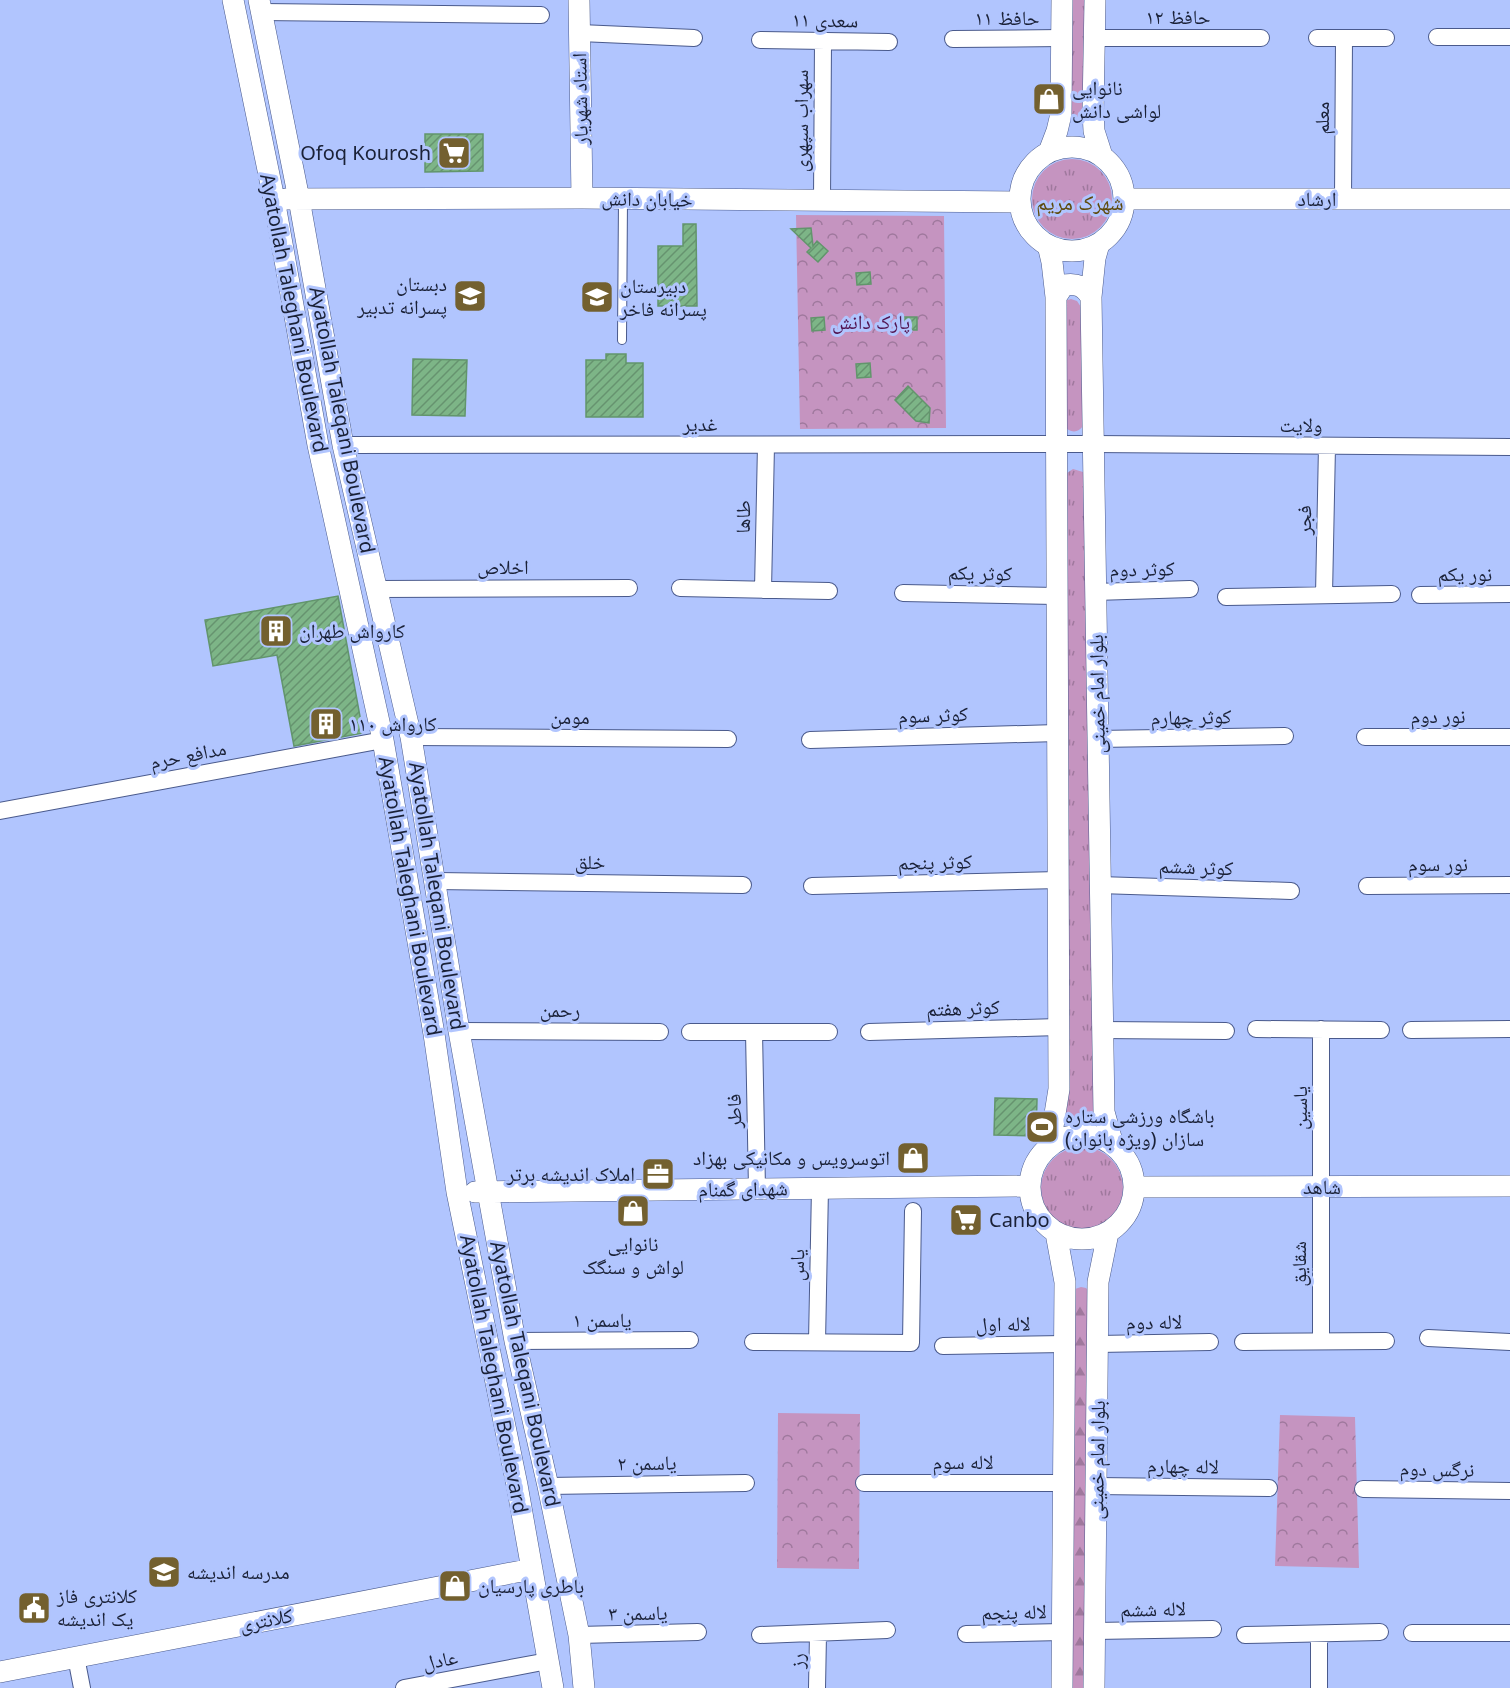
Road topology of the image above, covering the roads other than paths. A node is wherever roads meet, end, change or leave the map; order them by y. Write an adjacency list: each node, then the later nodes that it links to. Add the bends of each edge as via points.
1 (233, 0): 27 (street, Ayatollah Taleghani Boulevard)
2 (579, 0): 7 (street, استاد شهریار)
3 (1062, 0): 11 (street)
4 (1095, 0): 12 (street)
5 (261, 6): 6 (street); 28 (street, Ayatollah Taleqani Boulevard)
6 (541, 15)
7 (580, 33): 10 (street); 25 (street, استاد شهریار)
8 (1437, 37): 9 (street)
9 (1510, 37)
10 (694, 38)
11 (1061, 38): 17 (street, حافظ ۱۱); 22 (street)
12 (1094, 38): 13 (street, حافظ ۱۲); 21 (street)
13 (1261, 38)
14 (1317, 38): 15 (street)
15 (1344, 38): 16 (street); 30 (street, معلم)
16 (1386, 38)
17 (953, 39)
18 (760, 40): 19 (street, سعدی ۱۱)
19 (823, 41): 20 (street, سعدی ۱۱); 32 (street, سهراب سپهری)
20 (889, 42)
21 (1093, 112): 22 (street, via 1077,124); 24 (street)
22 (1061, 114): 23 (street)
23 (1049, 152): 24 (street, via 1071,147); 33 (street, via 1029,170)
24 (1102, 156): 29 (street, via 1122,182)
25 (582, 198): 26 (street, خیابان دانش); 28 (street, خیابان دانش)
26 (623, 198): 32 (street, خیابان دانش); 38 (lane)
27 (274, 199): 28 (street, خیابان دانش); 66 (street, Ayatollah Taleghani Boulevard, via 318,445)
28 (299, 199): 42 (street, Ayatollah Taleqani Boulevard)
29 (1125, 199): 30 (street, ارشاد); 34 (street, via 1122,217)
30 (1343, 199): 31 (street, ارشاد)
31 (1510, 199)
32 (822, 200): 33 (street, خیابان دانش)
33 (1020, 202): 35 (street, via 1024,219)
34 (1099, 244): 35 (street, via 1074,252); 37 (street, بلوار امام خمینی)
35 (1048, 245): 36 (street, بلوار امام خمینی)
36 (1056, 297): 37 (street, via 1064,285 1072,284 1086,288); 40 (street, بلوار امام خمینی)
37 (1091, 297): 41 (street, بلوار امام خمینی)
38 (622, 340)
39 (765, 444): 40 (street, غدیر); 42 (street, غدیر); 49 (street, طاها)
40 (1056, 444): 41 (street, ولایت); 57 (street, بلوار امام خمینی)
41 (1092, 444): 43 (street, ولایت); 52 (street, بلوار امام خمینی)
42 (343, 445): 47 (street, Ayatollah Taleqani Boulevard)
43 (1327, 446): 44 (street, ولایت); 55 (street, فجر)
44 (1510, 447)
45 (629, 588): 47 (street, اخلاص)
46 (680, 588): 49 (street)
47 (377, 589): 61 (street, Ayatollah Taleqani Boulevard)
48 (1190, 589): 52 (street, کوثر دوم)
49 (763, 590): 50 (street)
50 (829, 591)
51 (903, 592): 57 (street, کوثر یکم)
52 (1095, 592): 65 (street, بلوار امام خمینی)
53 (1392, 594): 55 (street)
54 (1510, 594): 56 (street, نور یکم)
55 (1324, 595): 58 (street)
56 (1420, 595)
57 (1056, 596): 59 (street, بلوار امام خمینی)
58 (1226, 597)
59 (1057, 733): 67 (street, کوثر سوم); 69 (street, بلوار امام خمینی)
60 (1285, 736): 65 (street, کوثر چهارم)
61 (411, 737): 64 (street, مومن); 70 (street, Ayatollah Taleqani Boulevard)
62 (1365, 737): 63 (street, نور دوم)
63 (1510, 737)
64 (728, 739)
65 (1097, 739): 72 (street, بلوار امام خمینی)
66 (383, 740): 68 (street, مدافع حرم); 99 (street, Ayatollah Taleghani Boulevard, via 435,1034)
67 (810, 740)
68 (0, 812)
69 (1059, 880): 74 (street, کوثر پنجم); 77 (street, بلوار امام خمینی)
70 (436, 881): 71 (street, خلق); 84 (street, Ayatollah Taleqani Boulevard)
71 (743, 885)
72 (1099, 885): 76 (street, کوثر ششم); 81 (street, بلوار امام خمینی)
73 (1510, 885): 75 (street, نور سوم)
74 (812, 886)
75 (1367, 886)
76 (1291, 891)
77 (1059, 1026): 90 (street, کوثر هفتم); 91 (street, بلوار امام خمینی, via 1059,1089)
78 (1256, 1029): 79 (street)
79 (1321, 1029): 82 (street); 96 (street, یاسین)
80 (1510, 1029): 83 (street)
81 (1101, 1030): 85 (street); 92 (street, بلوار امام خمینی, via 1104,1112)
82 (1382, 1030)
83 (1411, 1030)
84 (459, 1031): 86 (street, رحمن); 100 (street, Ayatollah Taleqani Boulevard)
85 (1226, 1031)
86 (660, 1032)
87 (690, 1032): 88 (street)
88 (754, 1032): 89 (street); 98 (street, فاطر)
89 (829, 1032)
90 (869, 1032)
91 (1050, 1145): 92 (street, via 1082,1135 1098,1137); 93 (street, via 1039,1156)
92 (1113, 1145): 95 (street, via 1125,1156)
93 (1029, 1186): 97 (street, شهدای گمنام); 102 (street, via 1036,1213)
94 (1510, 1186): 96 (street, شاهد)
95 (1135, 1187): 96 (street, شاهد); 103 (street, via 1122,1221)
96 (1320, 1187): 107 (street, شقایق)
97 (820, 1188): 98 (street, شهدای گمنام); 110 (street, یاس)
98 (757, 1189): 100 (street, شهدای گمنام)
99 (457, 1192): 100 (street, شهدای گمنام); 125 (street, Ayatollah Taleghani Boulevard)
100 (488, 1192): 106 (street, Ayatollah Taleqani Boulevard)
101 (913, 1211): 110 (street, via 911,1343)
102 (1056, 1233): 103 (street, via 1073,1239 1091,1239); 114 (street, بلوار امام خمینی, via 1065,1282)
103 (1108, 1233): 115 (street, بلوار امام خمینی, via 1098,1282)
104 (1428, 1338): 113 (street)
105 (690, 1340): 106 (street, یاسمن ۱)
106 (515, 1341): 120 (street, Ayatollah Taleqani Boulevard)
107 (1321, 1341): 108 (street); 112 (street)
108 (1386, 1341)
109 (753, 1342): 110 (street)
110 (817, 1342)
111 (1210, 1342): 115 (street, لاله دوم)
112 (1243, 1342)
113 (1510, 1342)
114 (1064, 1344): 116 (street, لاله اول); 119 (street, بلوار امام خمینی)
115 (1098, 1344): 121 (street, بلوار امام خمینی)
116 (943, 1346)
117 (746, 1483): 120 (street, یاسمن ۲)
118 (864, 1483): 119 (street, لاله سوم)
119 (1063, 1483): 130 (street, بلوار امام خمینی)
120 (548, 1486): 137 (street, Ayatollah Taleqani Boulevard)
121 (1096, 1486): 122 (street, لاله چهارم); 128 (street, بلوار امام خمینی)
122 (1269, 1488)
123 (1363, 1489): 124 (street, نرگس دوم)
124 (1510, 1491)
125 (532, 1569): 140 (street, کلانتری); 141 (street, Ayatollah Taleghani Boulevard)
126 (1213, 1629): 128 (street, لاله ششم)
127 (887, 1630): 134 (street)
128 (1095, 1631): 149 (street, بلوار امام خمینی)
129 (698, 1632): 137 (street, یاسمن ۳)
130 (1062, 1632): 135 (street, لاله پنجم); 148 (street, بلوار امام خمینی)
131 (1380, 1632): 136 (street)
132 (1412, 1633): 133 (street)
133 (1510, 1633)
134 (818, 1634): 138 (street); 147 (street, رز)
135 (966, 1634)
136 (1319, 1634): 139 (street); 150 (street)
137 (579, 1635): 146 (street, Ayatollah Taleqani Boulevard)
138 (760, 1635)
139 (1245, 1635)
140 (76, 1657): 142 (street, کلانتری); 143 (street)
141 (548, 1660): 144 (street, عادل); 145 (street, Ayatollah Taleghani Boulevard)
142 (0, 1672)
143 (82, 1688)
144 (404, 1688)
145 (553, 1688)
146 (584, 1688)
147 (817, 1688)
148 (1062, 1688)
149 (1094, 1688)
150 (1319, 1688)

